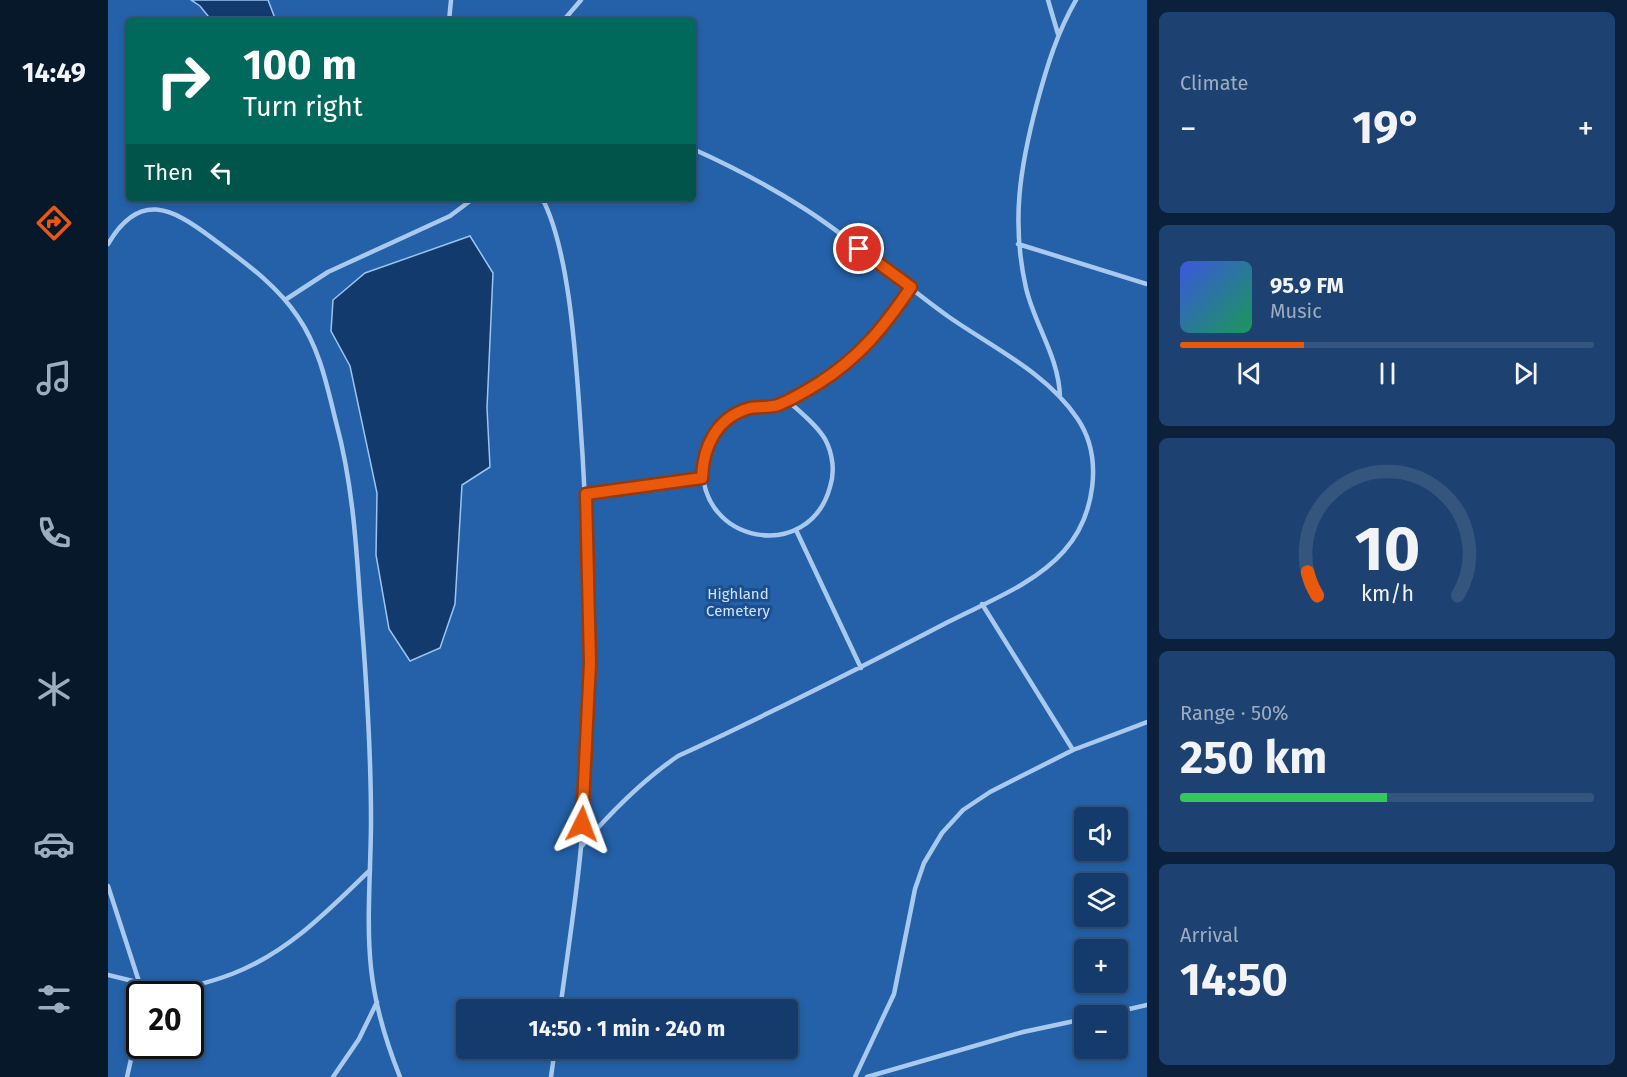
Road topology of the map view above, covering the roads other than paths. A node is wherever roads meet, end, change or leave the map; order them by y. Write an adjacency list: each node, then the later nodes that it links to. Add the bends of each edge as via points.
1 (451, 0): 5 (lane)
2 (581, 0): 6 (lane)
3 (1048, 0): 7 (lane)
4 (1076, 0): 7 (lane)
5 (449, 18)
6 (566, 18)
7 (1058, 34): 12 (lane, via 1050,52 1018,187)
8 (696, 150): 14 (lane, via 807,210)
9 (470, 201): 15 (lane, via 450,216 328,272)
10 (543, 201): 19 (lane, via 556,237 570,305)
11 (108, 244): 15 (lane, via 126,220 141,210 172,212 192,222 262,275)
12 (1018, 244): 13 (lane); 16 (lane, via 1036,322 1059,376)
13 (1147, 284)
14 (911, 287): 16 (lane, via 1032,373); 17 (lane, via 882,330 858,355)
15 (285, 300): 26 (lane, via 300,318 319,356 346,459 366,670)
16 (1059, 397): 21 (lane, via 1078,418 1087,437 1094,479 1087,510 1066,549 1052,563)
17 (787, 400): 18 (lane, via 776,406 749,408 723,423 707,446); 20 (lane, via 825,439 833,467 828,496 821,508)
18 (702, 478): 19 (lane); 20 (lane, via 714,509 736,529 764,536)
19 (586, 494): 25 (lane, via 589,687)
20 (796, 530): 22 (lane)
21 (982, 604): 22 (lane); 24 (lane)
22 (861, 668): 25 (lane, via 678,756 620,803)
23 (1147, 722): 24 (lane)
24 (1073, 750): 43 (lane, via 990,792 963,810 942,833 924,863 915,889 894,994)
25 (581, 847): 32 (lane)
26 (370, 870): 31 (lane, via 333,906 268,956 232,974); 33 (lane, via 371,968)
27 (108, 886): 30 (lane)
28 (108, 975): 29 (lane)
29 (133, 981)
30 (140, 981)
31 (204, 982)
32 (561, 999)
33 (378, 1001): 40 (lane, via 359,1039); 41 (lane, via 384,1035)
34 (1147, 1005): 35 (lane)
35 (1128, 1009)
36 (1074, 1021): 44 (lane)
37 (132, 1059): 39 (lane)
38 (553, 1059): 42 (lane)
39 (128, 1077)
40 (333, 1077)
41 (400, 1077)
42 (551, 1077)
43 (855, 1077)
44 (867, 1077)

